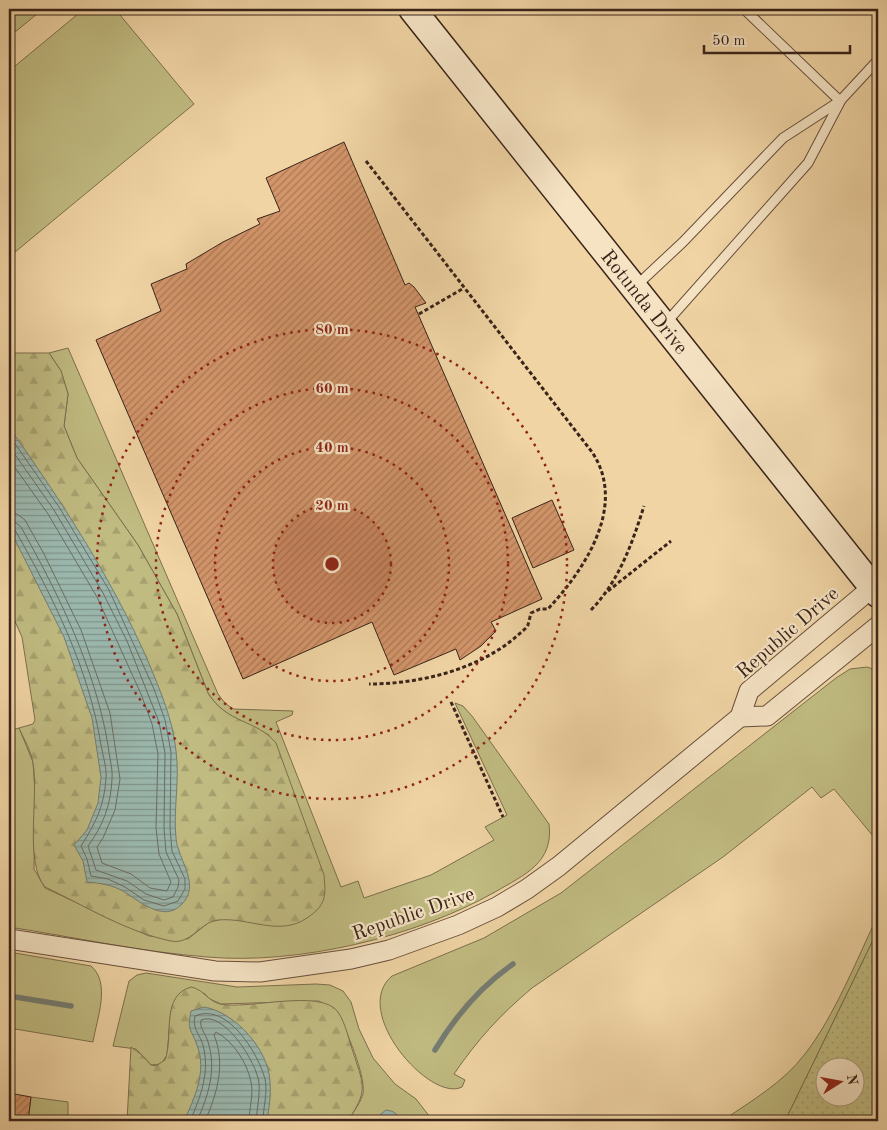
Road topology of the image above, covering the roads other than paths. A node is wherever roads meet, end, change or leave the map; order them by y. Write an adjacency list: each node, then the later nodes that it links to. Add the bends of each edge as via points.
1 (412, 9): 5 (main road, Rotunda Drive)
2 (744, 9): 4 (lane)
3 (878, 60): 4 (lane)
4 (840, 101): 5 (lane, via 783,138 684,242); 6 (lane, via 808,163)
5 (634, 288): 6 (main road, Rotunda Drive)
6 (665, 325): 7 (main road, Rotunda Drive)
7 (875, 590): 9 (street, Republic Drive, via 749,691)
8 (878, 626): 9 (street, via 767,716)
9 (740, 717): 10 (street, Republic Drive, via 527,889 458,925 388,950 351,959 260,972 215,970)
10 (9, 939)

